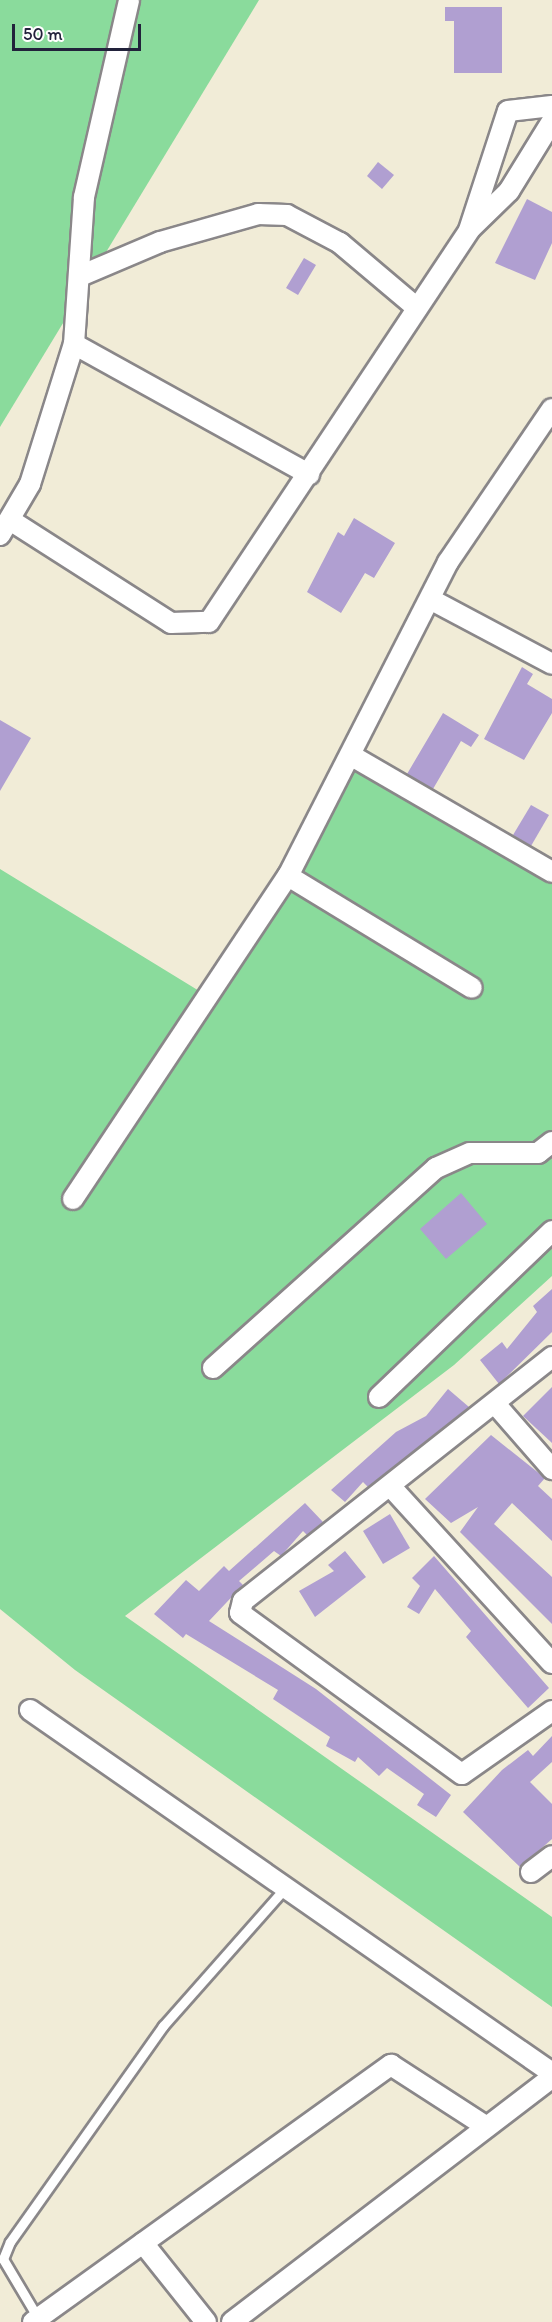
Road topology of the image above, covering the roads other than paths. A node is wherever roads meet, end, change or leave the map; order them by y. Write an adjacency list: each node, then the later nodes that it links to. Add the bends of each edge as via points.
1 (129, 0): 5 (street, via 84,197)
2 (552, 106): 4 (street, via 508,111)
3 (552, 121): 4 (street, via 509,191)
4 (470, 230): 6 (street)
5 (80, 276): 6 (street, via 180,236 258,214 287,215 340,243); 7 (street)
6 (417, 308): 9 (street)
7 (74, 344): 9 (street); 10 (street, via 30,484)
8 (552, 410): 11 (street, via 448,562)
9 (309, 474): 10 (street, via 209,622 171,623)
10 (5, 528)
11 (430, 599): 12 (street); 13 (street)
12 (552, 664)
13 (352, 756): 14 (street); 15 (street)
14 (552, 872)
15 (288, 876): 16 (street); 18 (street)
16 (472, 988)
17 (552, 1143): 21 (street, via 538,1153 470,1153 436,1168)
18 (73, 1199)
19 (552, 1231): 22 (street)
20 (552, 1357): 23 (street)
21 (213, 1368)
22 (379, 1397)
23 (496, 1406): 24 (street); 25 (street)
24 (552, 1469)
25 (392, 1488): 26 (street); 28 (street, via 243,1601 240,1613 462,1774)
26 (552, 1663)
27 (30, 1710): 31 (street)
28 (552, 1711)
29 (552, 1856): 30 (street)
30 (531, 1872)
31 (284, 1889): 32 (street); 35 (lane, via 163,2026 10,2242 3,2259)
32 (552, 2075): 33 (street)
33 (487, 2127): 34 (street, via 391,2065); 37 (street)
34 (143, 2243): 35 (street); 36 (street)
35 (38, 2321)
36 (206, 2322)
37 (232, 2322)

